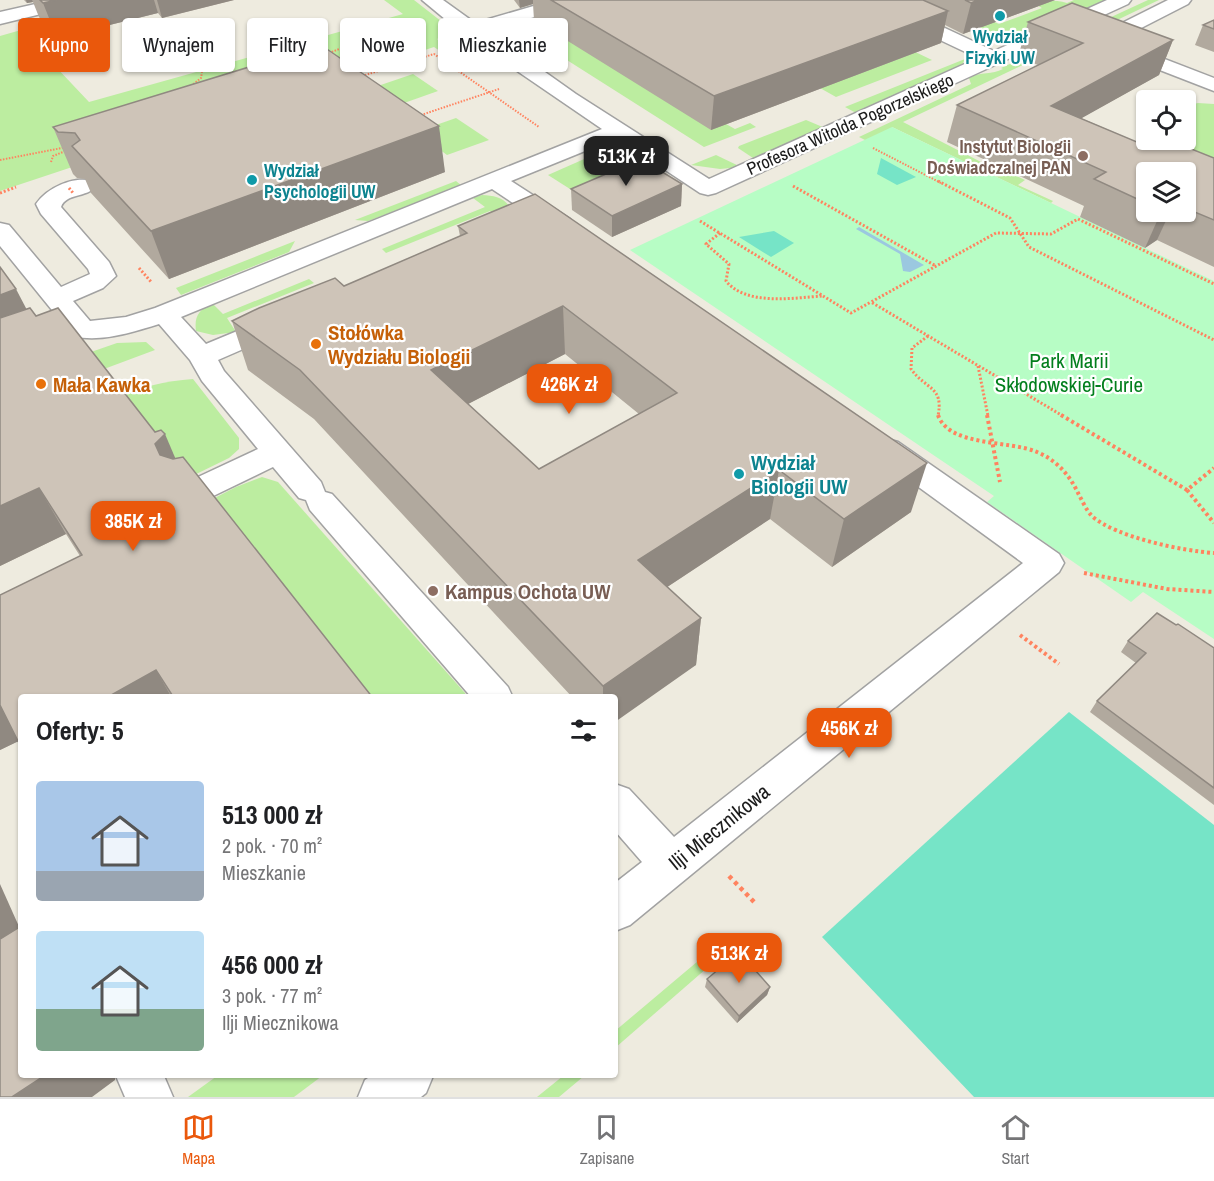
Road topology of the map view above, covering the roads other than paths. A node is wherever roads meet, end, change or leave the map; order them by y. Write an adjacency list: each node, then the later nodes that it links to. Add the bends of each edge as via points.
1 (76, 0): 7 (street)
2 (430, 0): 8 (street)
3 (573, 0): 9 (street)
4 (870, 0): 10 (street)
5 (1122, 0): 10 (street, Profesora Witolda Pogorzelskiego)
6 (1182, 0): 12 (street, via 1101,40)
7 (0, 18)
8 (454, 18)
9 (511, 18)
10 (994, 58): 13 (street, Profesora Witolda Pogorzelskiego, via 708,188)
11 (532, 72): 13 (street)
12 (1214, 85)
13 (618, 130): 14 (street)
14 (495, 180): 17 (street, via 529,216); 20 (street)
15 (72, 187): 18 (street, via 57,195 48,204 49,209 100,267 103,276)
16 (0, 230): 18 (street)
17 (586, 241)
18 (56, 298): 20 (street, via 72,335)
19 (300, 314): 21 (street)
20 (164, 315): 21 (street)
21 (202, 356): 23 (street, via 212,375)
22 (868, 436): 27 (street, Ilji Miecznikowa, via 1047,563)
23 (277, 452): 24 (street); 25 (street)
24 (194, 492)
25 (491, 694)
26 (618, 805): 27 (street)
27 (672, 864): 28 (street, Ilji Miecznikowa)
28 (618, 908)
29 (141, 1078): 31 (street)
30 (406, 1078): 32 (street)
31 (149, 1097)
32 (382, 1097)

